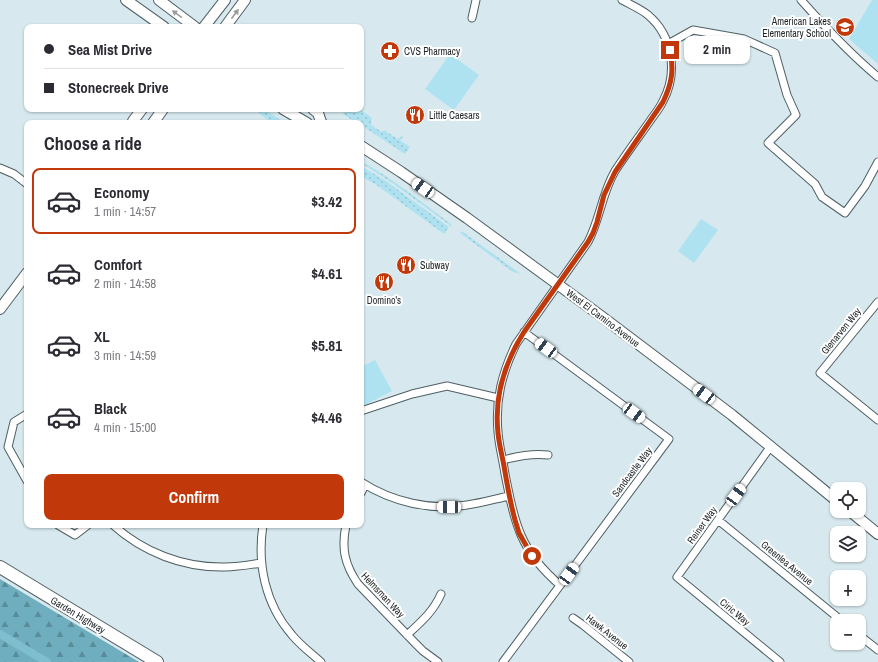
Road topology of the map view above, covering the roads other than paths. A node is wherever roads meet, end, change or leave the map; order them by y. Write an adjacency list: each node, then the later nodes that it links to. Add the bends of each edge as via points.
1 (126, 0): 9 (main road)
2 (159, 0): 10 (main road, one-way to 2)
3 (225, 0): 11 (main road)
4 (245, 0): 12 (main road, one-way to 4)
5 (476, 0): 8 (street)
6 (622, 0): 13 (street, via 652,19)
7 (801, 0): 14 (street, via 822,24)
8 (472, 18)
9 (160, 24)
10 (191, 24)
11 (206, 24)
12 (227, 24)
13 (668, 44): 18 (street, via 693,30 744,39 775,53 787,95 796,115 768,143 816,184 822,197 845,213); 22 (street, via 672,62 671,80 663,102 615,172 604,195 593,233)
14 (878, 77)
15 (288, 112): 16 (main road)
16 (301, 120)
17 (364, 148): 22 (main road, West El Camino Avenue)
18 (878, 162)
19 (0, 168): 20 (street)
20 (24, 182)
21 (24, 277): 24 (main road)
22 (558, 284): 25 (street); 30 (main road, West El Camino Avenue)
23 (878, 302): 29 (street, Glenarven Way, via 820,373)
24 (0, 310)
25 (524, 332): 26 (street, via 504,372); 48 (street, Sandcastle Way, via 669,439)
26 (498, 398): 27 (street, via 447,386); 32 (street, via 498,434)
27 (364, 409)
28 (24, 416): 33 (street, via 14,422 8,447)
29 (878, 420)
30 (770, 446): 35 (main road, West El Camino Avenue); 38 (street, Reiner Way)
31 (548, 455): 32 (street, via 529,454)
32 (503, 460): 36 (street)
33 (24, 476)
34 (364, 484): 36 (street, via 398,499 437,507 466,506)
35 (830, 495)
36 (509, 496): 48 (street, via 525,545 540,567)
37 (859, 518): 44 (main road)
38 (718, 520): 47 (street, Reiner Way); 50 (street, Greenlea Avenue)
39 (63, 528): 40 (street, via 75,535)
40 (84, 528)
41 (117, 528): 45 (street, via 145,548 189,564 224,567)
42 (263, 528): 45 (street)
43 (345, 528): 52 (street, Helmsman Way, via 344,553 352,575)
44 (878, 534)
45 (261, 563): 56 (street, via 270,599 283,624)
46 (0, 567): 55 (main road, Garden Highway)
47 (676, 576): 60 (street, Ciric Way)
48 (560, 585): 58 (street, Sandcastle Way)
49 (441, 594): 52 (street, via 435,607)
50 (833, 614)
51 (573, 618): 59 (street, Hawk Avenue)
52 (407, 635): 57 (street, Helmsman Way)
53 (866, 640): 54 (street)
54 (878, 650)
55 (157, 662)
56 (321, 662)
57 (438, 662)
58 (503, 662)
59 (629, 662)
60 (780, 662)

